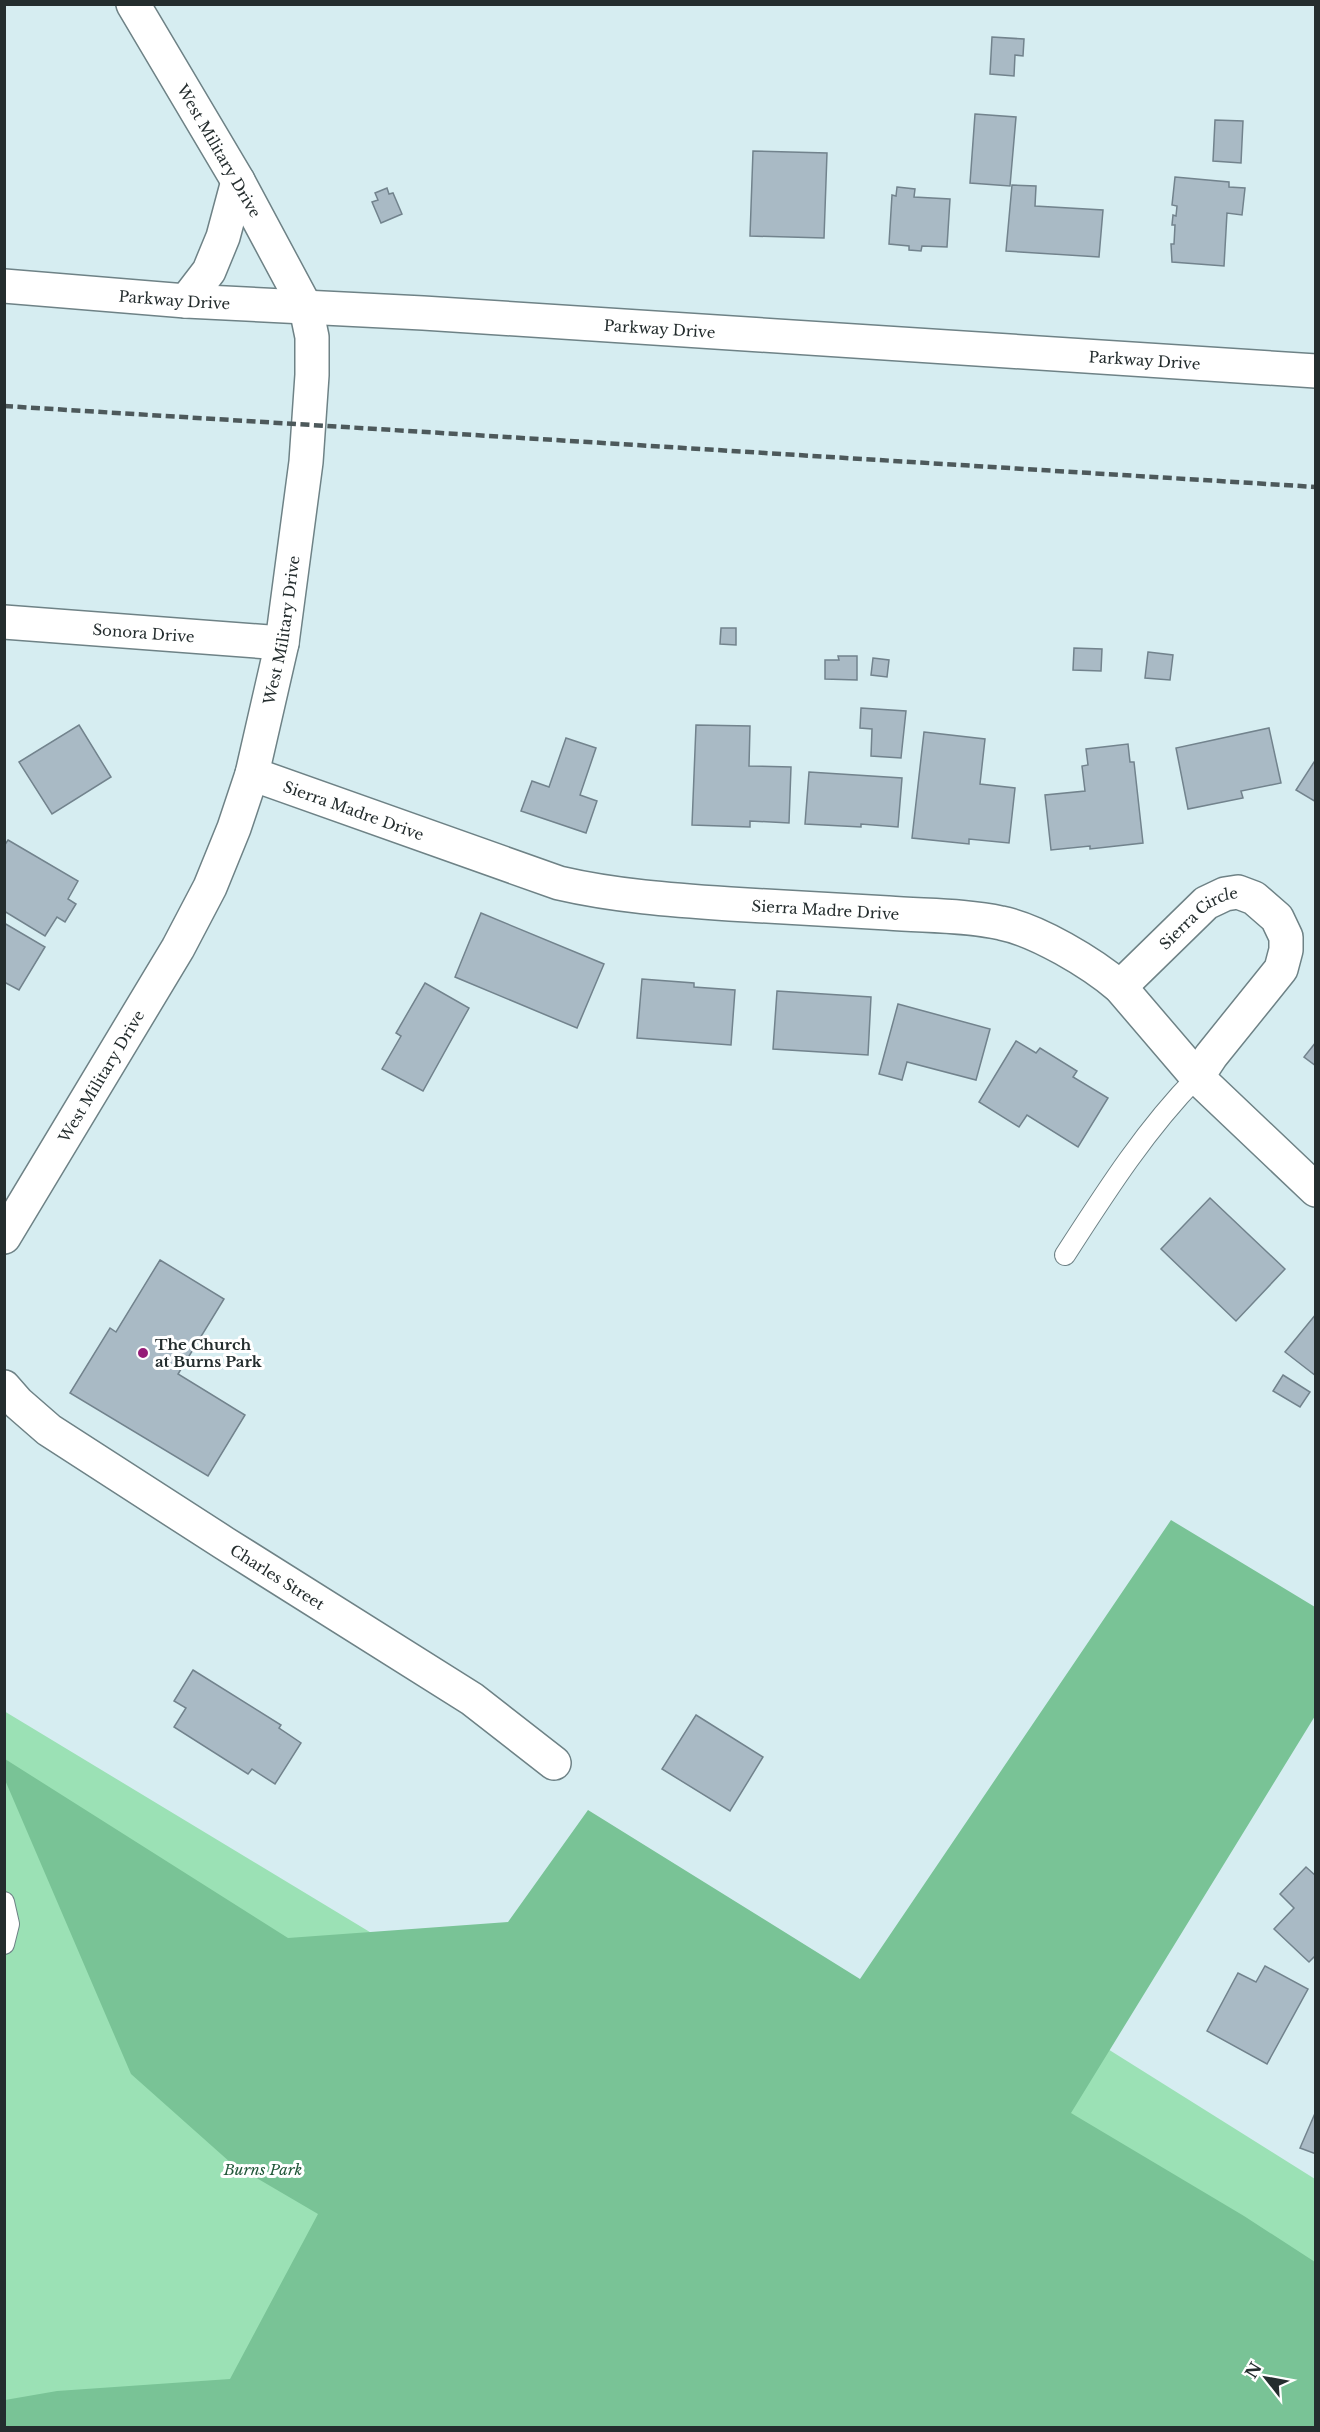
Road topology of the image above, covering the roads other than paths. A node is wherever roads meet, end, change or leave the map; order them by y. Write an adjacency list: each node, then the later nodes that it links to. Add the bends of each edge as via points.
1 (133, 4): 2 (street, West Military Drive)
2 (238, 181): 4 (street, via 209,271); 5 (street, West Military Drive)
3 (4, 286): 4 (street, Parkway Drive)
4 (186, 301): 5 (street, Parkway Drive)
5 (306, 308): 6 (street, Parkway Drive); 8 (street, West Military Drive, via 312,337 309,425 297,547)
6 (1316, 370)
7 (4, 621): 8 (street, Sonora Drive)
8 (282, 643): 9 (street, West Military Drive)
9 (252, 774): 10 (street, Sierra Madre Drive, via 559,883 593,891 1002,923 1068,952); 13 (street, West Military Drive, via 210,887 178,948)
10 (1120, 987): 11 (street, Sierra Madre Drive); 11 (street, Sierra Circle, via 1206,903 1225,894 1238,892 1254,898 1277,918 1286,937 1281,969)
11 (1197, 1077): 12 (street, Sierra Madre Drive); 14 (lane, via 1122,1167)
12 (1316, 1190)
13 (4, 1237)
14 (1065, 1255)
15 (4, 1387): 16 (street, Charles Street, via 49,1430 472,1699)
16 (554, 1763)
17 (4, 1902): 18 (lane, via 9,1924)
18 (4, 1944)

